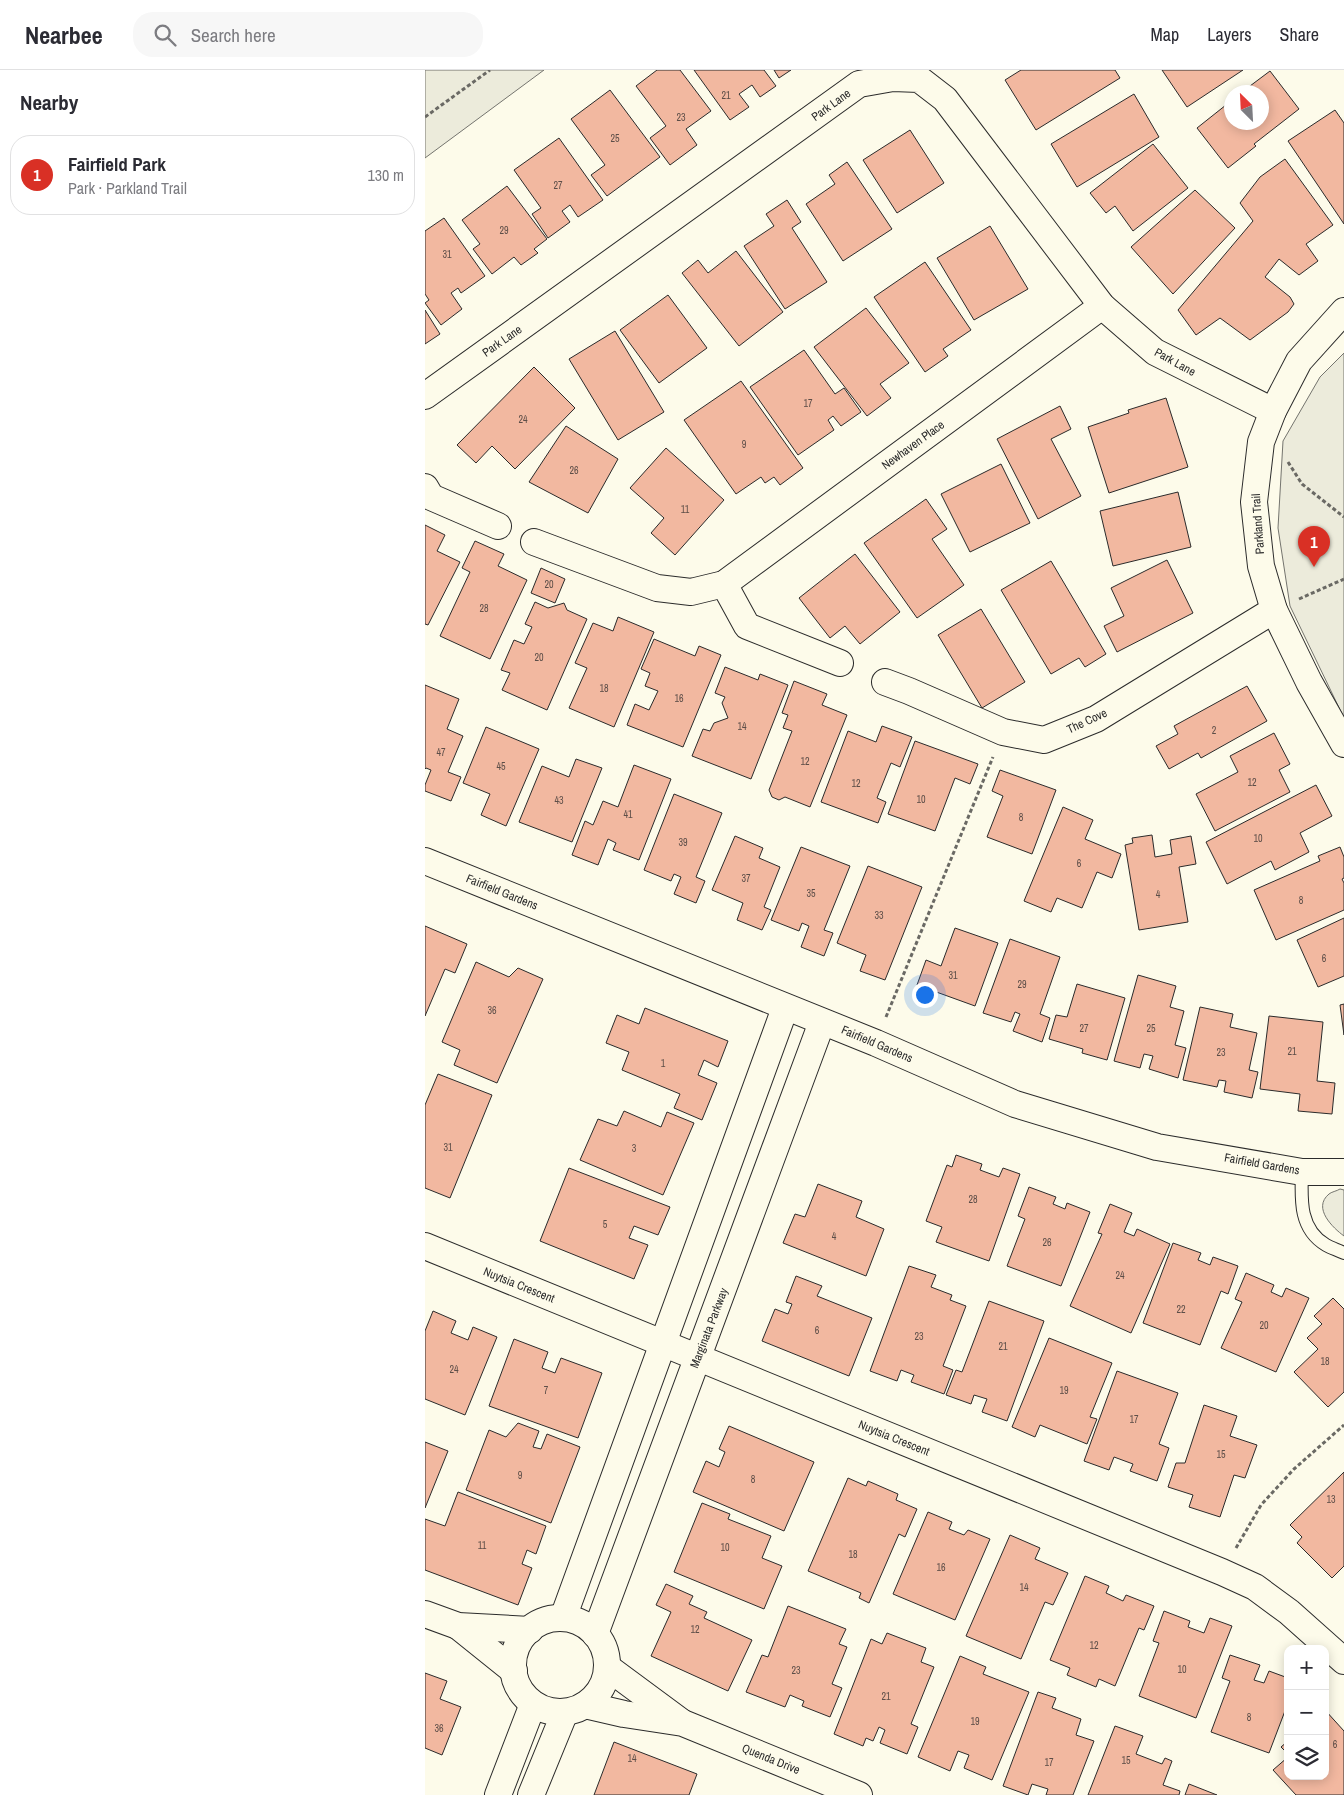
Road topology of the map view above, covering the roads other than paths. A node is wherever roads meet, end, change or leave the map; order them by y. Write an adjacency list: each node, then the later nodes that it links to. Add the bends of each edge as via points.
1 (1102, 306): 3 (street, Park Lane, via 945,99 919,79 893,78 859,84); 4 (street, Park Lane, via 1155,352); 8 (street, Newhaven Place)
2 (1344, 311): 4 (street, Parkland Trail, via 1299,361)
3 (425, 396)
4 (1273, 411): 9 (street, Parkland Trail, via 1261,442 1255,502 1261,566)
5 (425, 487): 6 (street, via 431,497)
6 (498, 526)
7 (534, 542): 8 (street, Newhaven Place, via 657,588 691,592)
8 (724, 584): 10 (street, via 747,626)
9 (1274, 610): 11 (street, The Cove, via 1096,719 1044,740 1003,732); 12 (street, Parkland Trail)
10 (840, 663)
11 (885, 682)
12 (1344, 744)
13 (425, 861): 14 (street, Fairfield Gardens)
14 (785, 1008): 15 (street, Fairfield Gardens); 20 (street)
15 (822, 1022): 16 (street, Fairfield Gardens, via 1015,1104 1157,1147); 21 (street, Marginata Parkway)
16 (1302, 1172): 17 (street, Fairfield Gardens); 19 (lane, via 1301,1202 1308,1227 1325,1245)
17 (1344, 1172)
18 (425, 1246): 20 (street, Nuytsia Crescent)
19 (1344, 1253)
20 (663, 1344): 21 (street, Nuytsia Crescent); 23 (street)
21 (697, 1358): 26 (street, Marginata Parkway); 27 (street, Nuytsia Crescent, via 1255,1587 1289,1612)
22 (425, 1614): 24 (street)
23 (563, 1618): 25 (street, via 539,1624); 26 (street, via 575,1620)
24 (458, 1626): 25 (street); 29 (street)
25 (530, 1630): 29 (street, via 514,1656)
26 (595, 1634): 28 (street, via 607,1655)
27 (1344, 1661)
28 (607, 1667): 31 (street, via 601,1689); 32 (street, Quenda Drive)
29 (514, 1671): 30 (street, via 523,1695)
30 (533, 1704): 31 (street, via 553,1712); 33 (street)
31 (575, 1709): 32 (street, Quenda Drive); 34 (street)
32 (683, 1723): 35 (street, Quenda Drive)
33 (498, 1795)
34 (531, 1795)
35 (859, 1795)

